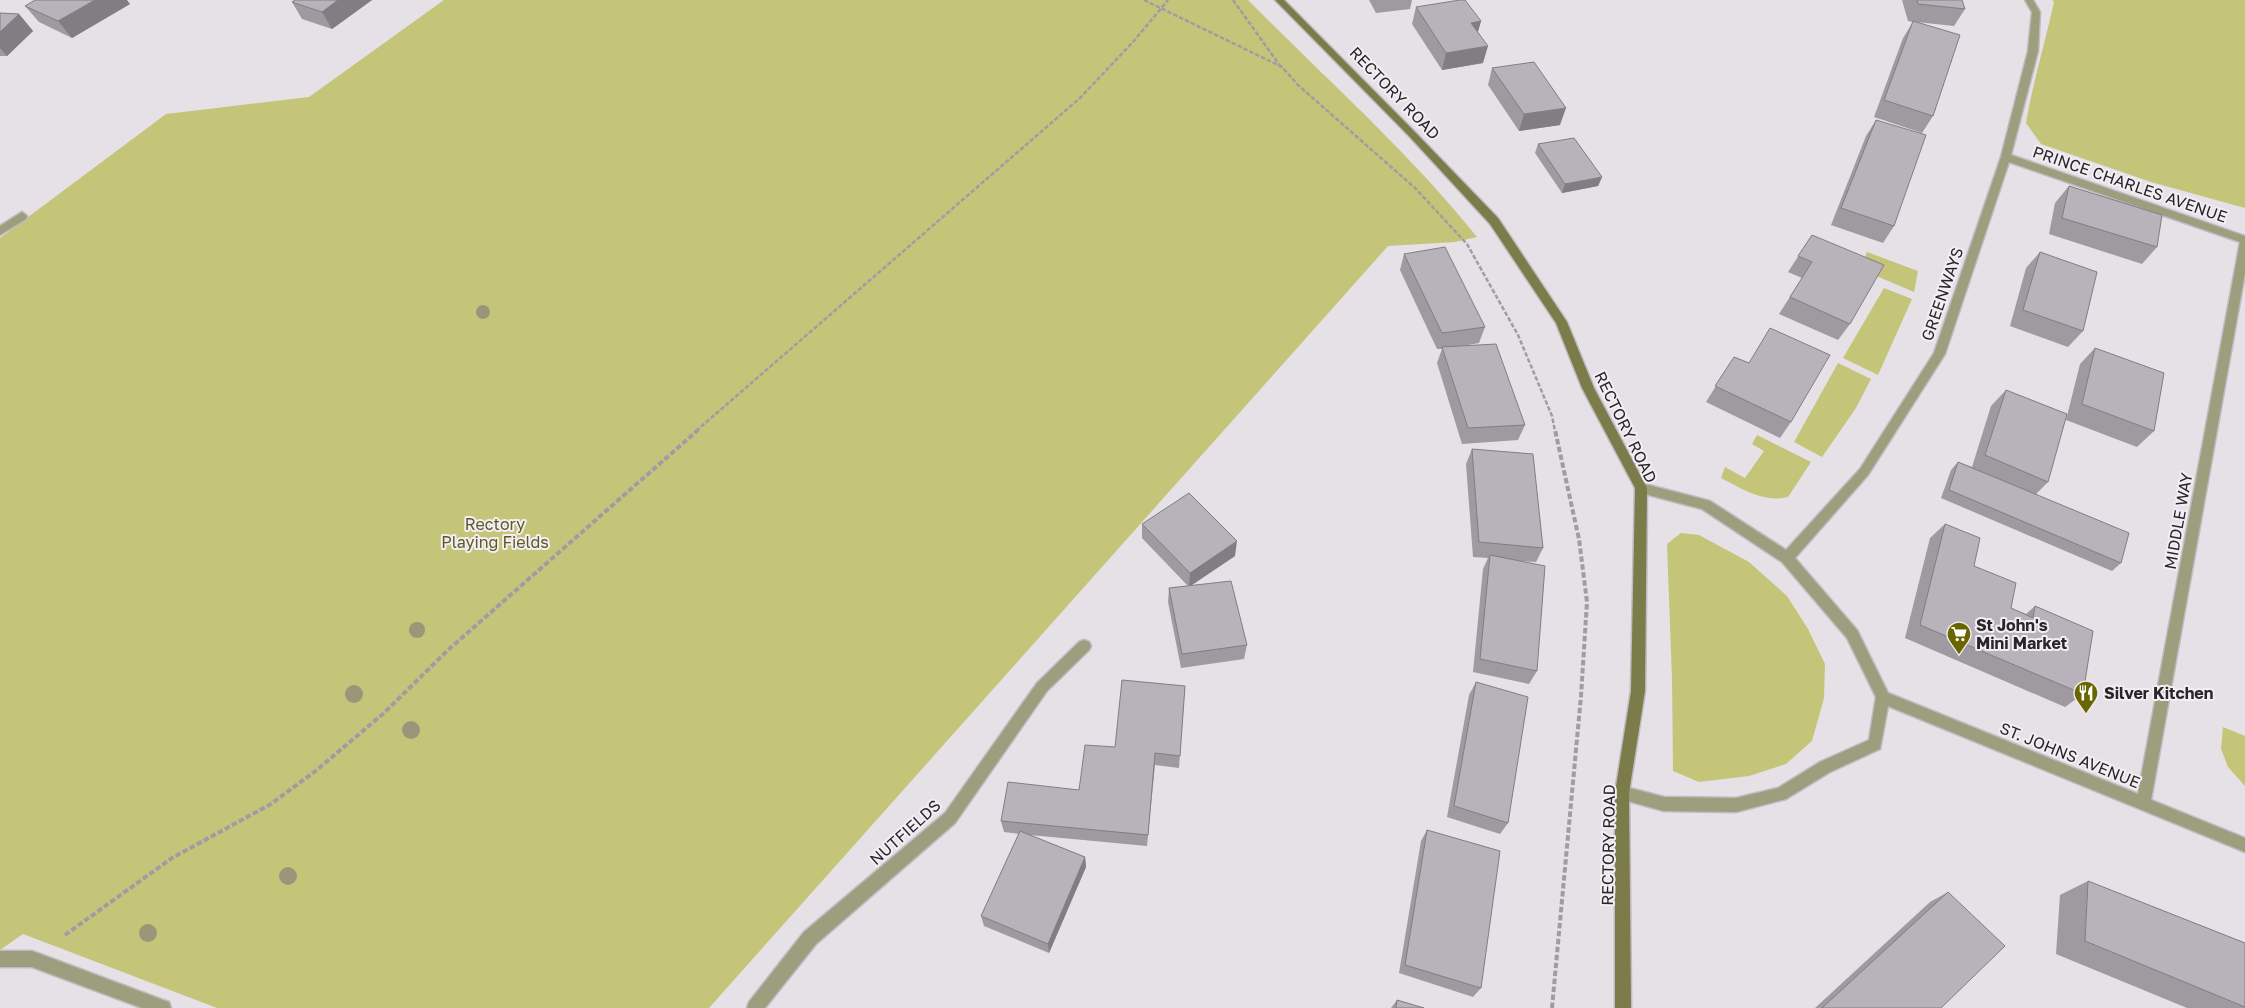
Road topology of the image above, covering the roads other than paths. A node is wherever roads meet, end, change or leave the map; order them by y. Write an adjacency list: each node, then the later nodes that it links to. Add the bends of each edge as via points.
1 (1279, 0): 7 (street, RECTORY ROAD, via 1411,132 1494,221 1561,322 1588,388)
2 (2029, 0): 3 (street, GREENWAYS, via 2036,12 2033,50)
3 (2006, 157): 6 (street, PRINCE CHARLES AVENUE); 8 (street, GREENWAYS, via 1939,354 1864,472)
4 (22, 216): 5 (street)
5 (0, 232)
6 (2245, 242): 12 (street, MIDDLE WAY)
7 (1641, 488): 8 (street, via 1706,506); 11 (street, RECTORY ROAD, via 1638,690)
8 (1787, 558): 10 (street, via 1852,634)
9 (1084, 646): 16 (street, NUTFIELDS, via 1042,686 950,818 810,938)
10 (1883, 697): 11 (street, via 1875,744 1826,767 1781,794 1736,805 1664,804); 12 (street, ST. JOHNS AVENUE)
11 (1622, 793): 17 (street, RECTORY ROAD)
12 (2143, 804): 13 (street, ST. JOHNS AVENUE)
13 (2245, 845)
14 (0, 959): 15 (street, via 32,959)
15 (163, 1008)
16 (754, 1008)
17 (1623, 1008)

